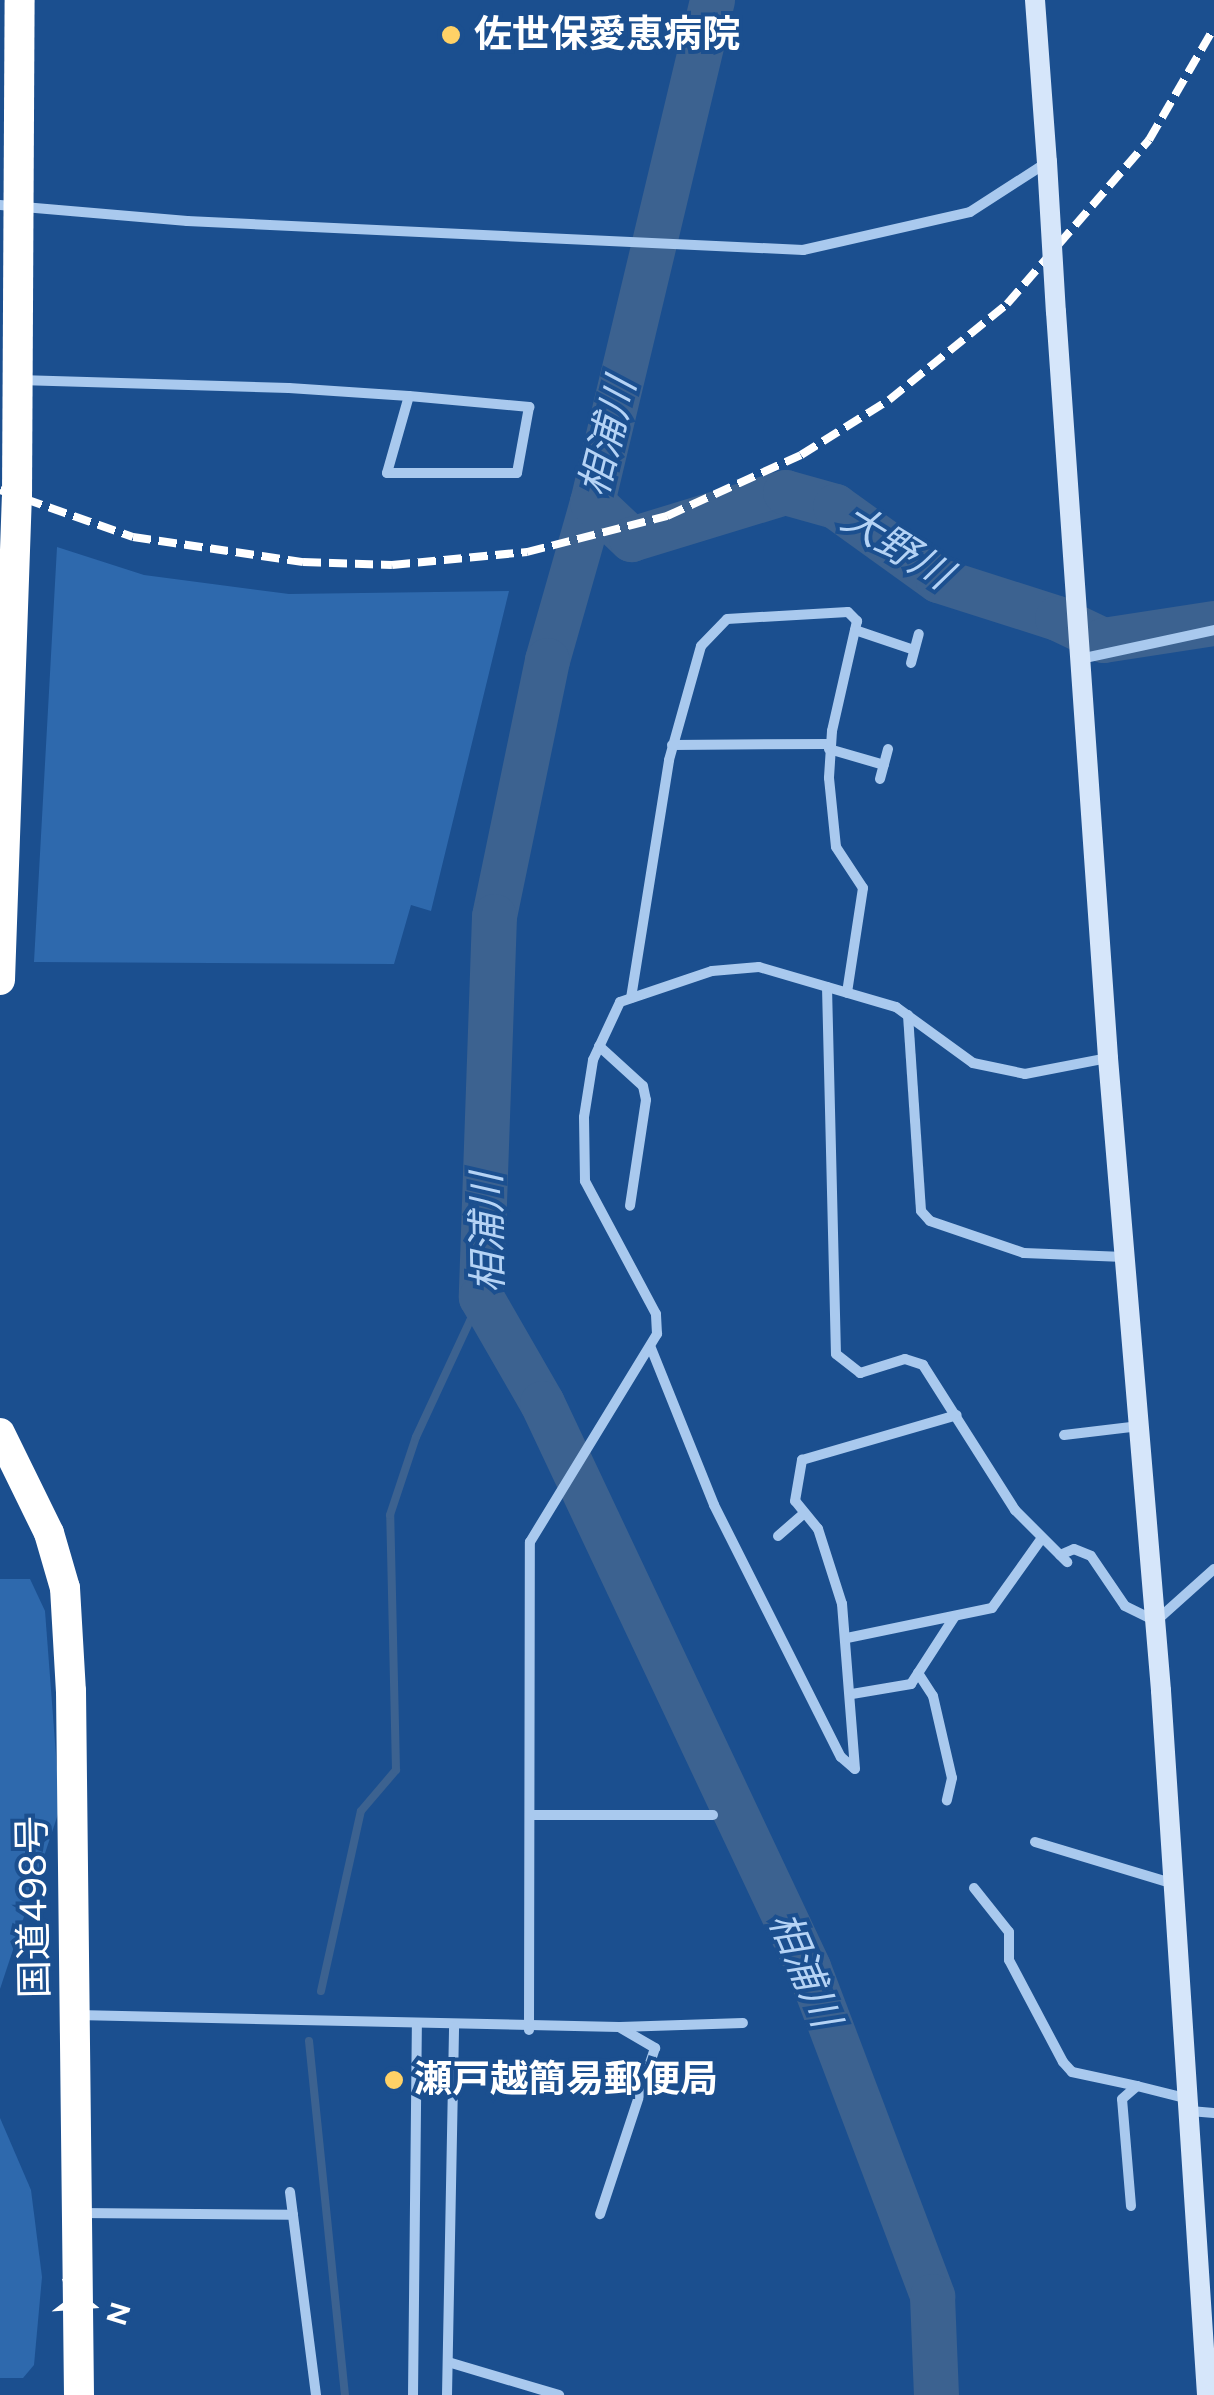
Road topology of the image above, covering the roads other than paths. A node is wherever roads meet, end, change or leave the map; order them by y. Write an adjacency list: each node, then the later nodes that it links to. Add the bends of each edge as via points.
1 (20, 0): 4 (highway)
2 (1035, 0): 3 (street)
3 (1047, 162): 4 (street, via 970,212 803,250); 12 (street, bridge)
4 (10, 206): 5 (highway)
5 (18, 380): 6 (street); 7 (highway)
6 (408, 396): 6 (street, via 528,407 517,472 387,473)
7 (8, 528): 19 (highway)
8 (855, 630): 11 (street); 14 (street, via 848,612 727,618 712,627); 15 (street)
9 (1214, 630): 12 (street)
10 (919, 634): 11 (street)
11 (914, 650): 13 (street)
12 (1080, 659): 25 (street)
13 (911, 663)
14 (672, 746): 15 (street); 22 (street)
15 (830, 746): 17 (street); 21 (street, via 829,818 836,848 863,888)
16 (888, 749): 17 (street)
17 (884, 765): 18 (street)
18 (880, 778)
19 (0, 980)
20 (827, 987): 21 (street); 22 (street, via 759,966 712,971); 29 (street, via 836,1354 860,1373 905,1359 924,1366)
21 (847, 993): 23 (street)
22 (631, 998): 24 (street, via 620,1002)
23 (908, 1016): 25 (street, via 973,1063 1025,1074); 27 (street, via 921,1211 930,1222 1024,1252)
24 (599, 1046): 26 (street, via 644,1086); 28 (street, via 584,1117 585,1182 656,1314)
25 (1108, 1058): 27 (street)
26 (630, 1206)
27 (1126, 1257): 30 (street)
28 (650, 1352): 41 (street, via 714,1505 842,1757 855,1769); 43 (street, via 530,1542)
29 (957, 1415): 33 (street, via 802,1460 795,1501); 35 (street, via 1015,1510)
30 (1140, 1426): 31 (street); 38 (street)
31 (1064, 1435)
32 (0, 1439): 48 (highway, 国道498号, via 49,1533 64,1588)
33 (804, 1513): 34 (street); 39 (street, via 818,1529)
34 (778, 1536)
35 (1042, 1538): 37 (street, via 992,1608); 38 (street, via 1063,1558 1074,1549 1091,1556 1125,1606)
36 (1214, 1569): 38 (street)
37 (955, 1616): 39 (street); 40 (street)
38 (1156, 1621): 46 (street)
39 (846, 1638): 41 (street)
40 (918, 1673): 41 (street, via 911,1684); 42 (street, via 932,1696 952,1778)
41 (852, 1694)
42 (947, 1800)
43 (530, 1815): 44 (street); 53 (street)
44 (713, 1815)
45 (1036, 1842): 46 (street)
46 (1174, 1884): 55 (street)
47 (974, 1888): 54 (street, via 1008,1932 1009,1960 1063,2062 1072,2072)
48 (76, 2015): 50 (street); 59 (highway, 国道498号)
49 (743, 2023): 51 (street)
50 (417, 2026): 52 (street); 65 (street)
51 (619, 2027): 53 (street); 60 (street, via 655,2048)
52 (454, 2028): 53 (street); 62 (street)
53 (530, 2030)
54 (1137, 2086): 55 (street); 58 (street, via 1122,2099)
55 (1190, 2105): 56 (street); 68 (street)
56 (1214, 2112)
57 (290, 2192): 61 (street)
58 (1131, 2206)
59 (75, 2213): 61 (street); 63 (highway, 国道498号)
60 (600, 2214)
61 (293, 2216): 64 (street)
62 (448, 2362): 66 (street); 67 (street)
63 (78, 2395)
64 (316, 2395)
65 (412, 2395)
66 (447, 2395)
67 (558, 2395)
68 (1207, 2395)

